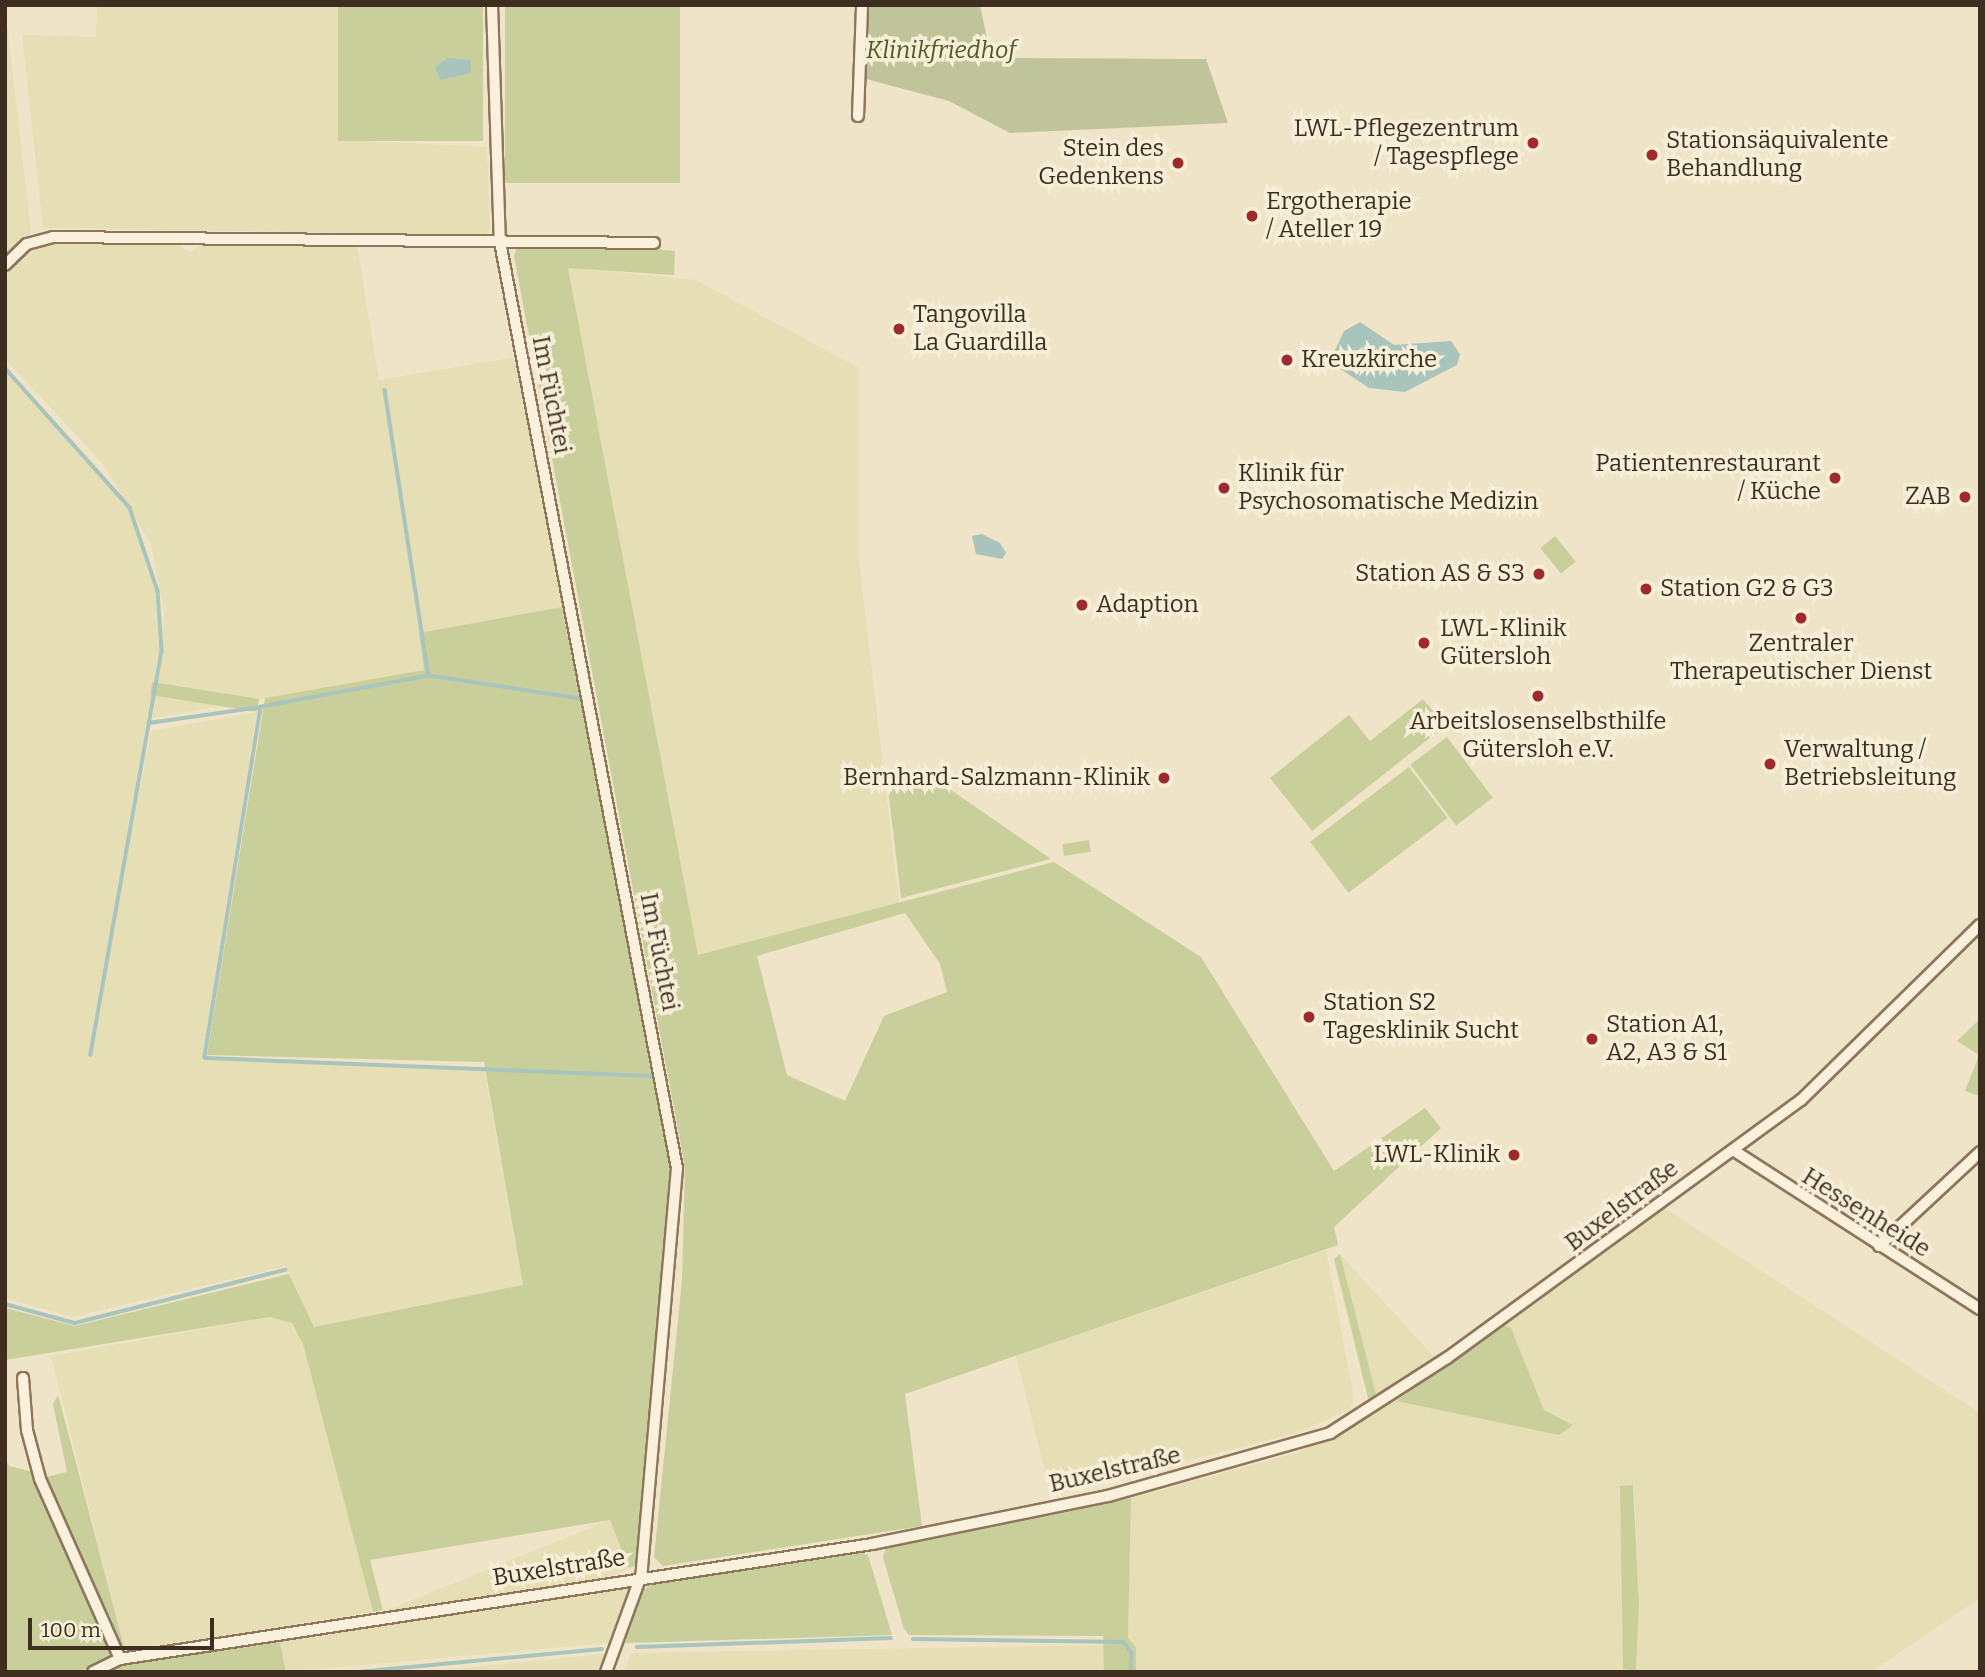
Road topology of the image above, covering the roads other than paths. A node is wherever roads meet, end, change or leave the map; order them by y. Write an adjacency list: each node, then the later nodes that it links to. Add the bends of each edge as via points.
1 (492, 5): 4 (street, Im Füchtei)
2 (862, 5): 3 (street)
3 (858, 116)
4 (500, 242): 5 (street); 6 (street, via 53,237 27,244); 13 (street, Im Füchtei, via 677,1168)
5 (654, 243)
6 (5, 265)
7 (1980, 925): 8 (street, Buxelstraße, via 1801,1100)
8 (1733, 1150): 10 (street, Hessenheide); 13 (street, Buxelstraße, via 1380,1404 1297,1446 1108,1496 872,1544)
9 (1980, 1152): 10 (street)
10 (1879, 1246): 11 (street, Hessenheide)
11 (1980, 1309)
12 (23, 1378): 14 (street, via 27,1430 40,1479)
13 (641, 1576): 14 (street, Buxelstraße); 16 (street, Im Füchtei)
14 (120, 1659): 15 (street, Buxelstraße)
15 (93, 1672)
16 (606, 1672)

